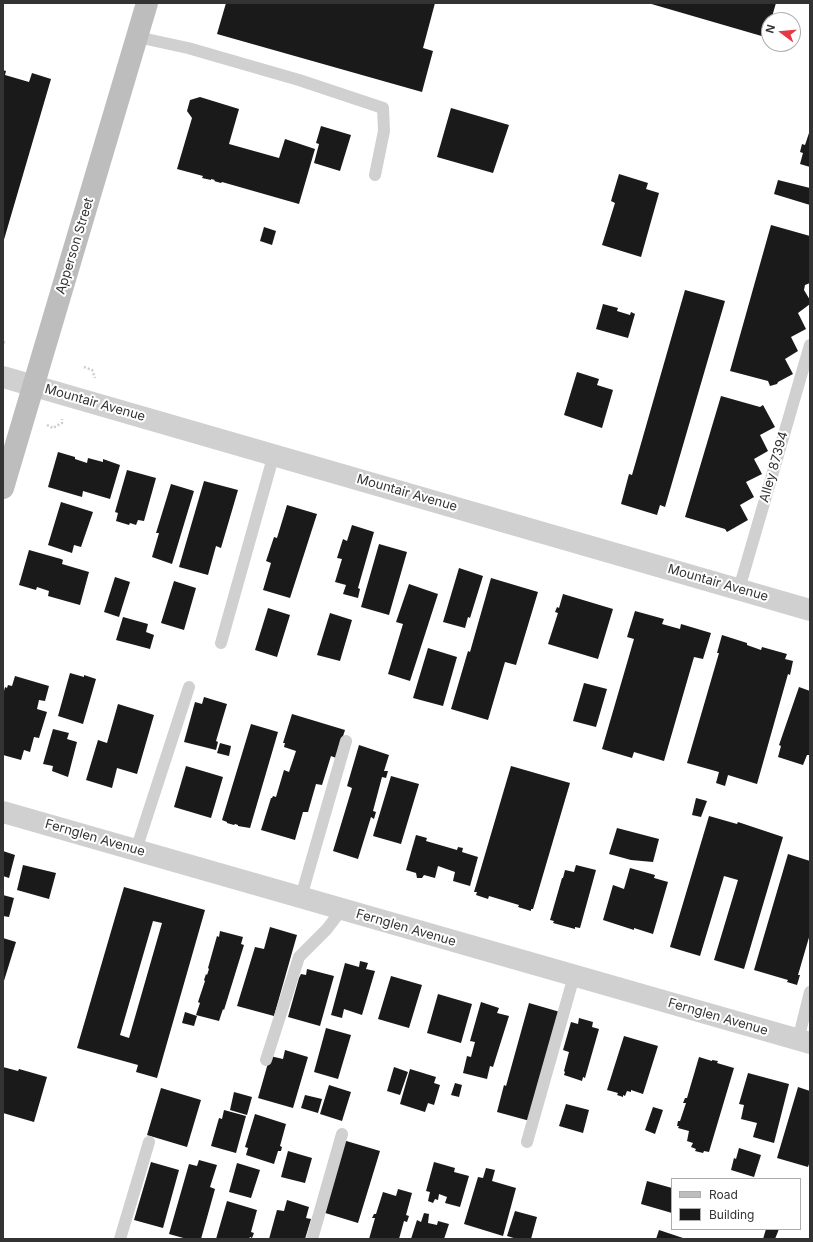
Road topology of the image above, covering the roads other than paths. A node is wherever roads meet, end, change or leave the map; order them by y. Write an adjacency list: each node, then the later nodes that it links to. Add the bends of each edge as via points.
1 (147, 3): 2 (main road, Apperson Street)
2 (138, 37): 3 (lane, via 188,48 299,80 384,108 384,131); 6 (main road, Apperson Street)
3 (375, 175)
4 (810, 344): 9 (lane, Alley 87394)
5 (3, 376): 6 (street, Mountair Avenue)
6 (34, 386): 7 (street, Mountair Avenue); 8 (main road, Apperson Street)
7 (274, 454): 9 (street, Mountair Avenue); 11 (lane)
8 (3, 488)
9 (738, 589): 10 (street, Mountair Avenue)
10 (810, 610)
11 (221, 643)
12 (189, 687): 15 (lane)
13 (346, 741): 16 (lane)
14 (3, 812): 15 (street, Fernglen Avenue)
15 (136, 850): 16 (street, Fernglen Avenue)
16 (301, 898): 17 (street, Fernglen Avenue)
17 (342, 909): 18 (street, Fernglen Avenue); 21 (lane, via 327,929 299,957)
18 (574, 976): 20 (street, Fernglen Avenue); 24 (lane)
19 (810, 992): 20 (lane)
20 (804, 1042)
21 (266, 1060)
22 (342, 1134): 26 (lane)
23 (149, 1142): 25 (lane)
24 (528, 1142)
25 (120, 1239)
26 (312, 1239)

